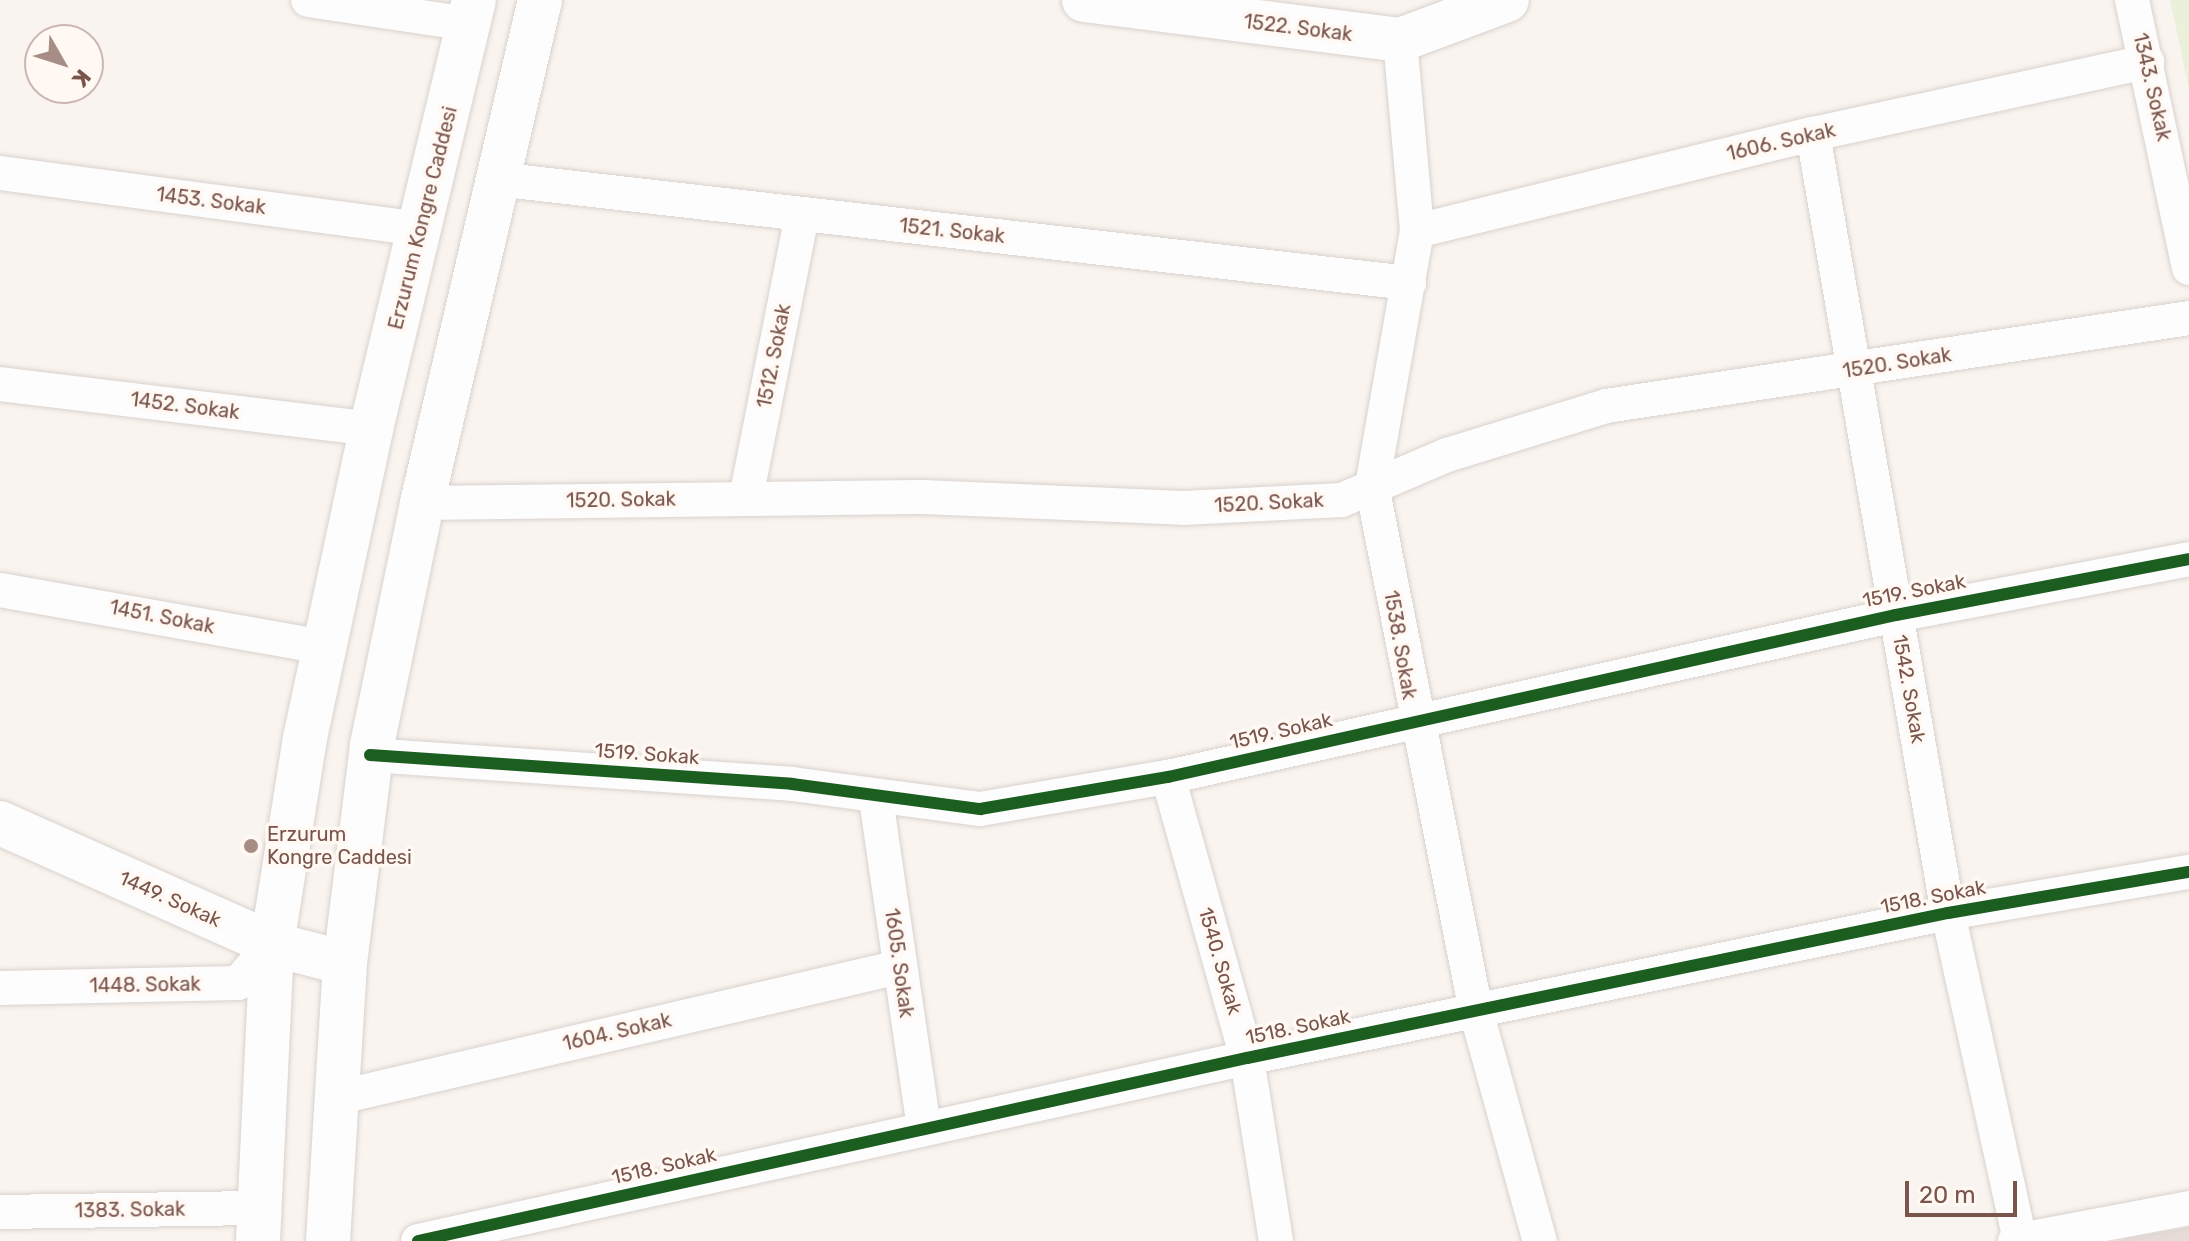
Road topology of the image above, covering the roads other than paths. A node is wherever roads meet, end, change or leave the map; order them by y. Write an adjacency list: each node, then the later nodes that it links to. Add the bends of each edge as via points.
1 (308, 0): 6 (street)
2 (540, 0): 12 (main road)
3 (1084, 0): 7 (main road, 1522. Sokak)
4 (1507, 0): 8 (main road, 1522. Sokak)
5 (2132, 0): 9 (street, 1343. Sokak)
6 (471, 12): 14 (main road, Erzurum Kongre Caddesi)
7 (1300, 15): 8 (main road, 1522. Sokak)
8 (1400, 40): 15 (street, 1538. Sokak)
9 (2147, 62): 10 (street, 1606. Sokak); 16 (street, 1343. Sokak)
10 (1813, 134): 15 (street, 1606. Sokak); 19 (street, 1542. Sokak)
11 (0, 173): 14 (street, 1453. Sokak)
12 (496, 179): 13 (street, 1521. Sokak); 24 (main road)
13 (802, 214): 17 (street, 1521. Sokak); 23 (street, 1512. Sokak)
14 (421, 229): 21 (main road, Erzurum Kongre Caddesi)
15 (1417, 231): 17 (street, 1538. Sokak)
16 (2189, 268)
17 (1409, 283): 22 (street, 1538. Sokak)
18 (2189, 318): 19 (street, 1520. Sokak)
19 (1852, 370): 22 (street, 1520. Sokak, via 1606,406 1447,455); 27 (street, 1542. Sokak)
20 (0, 384): 21 (street, 1452. Sokak)
21 (371, 429): 28 (main road, Erzurum Kongre Caddesi)
22 (1372, 486): 23 (street, 1520. Sokak, via 1342,500 1183,508 923,497); 29 (street, 1538. Sokak)
23 (746, 498): 24 (street, 1520. Sokak)
24 (422, 503): 30 (main road)
25 (2189, 559): 27 (street, 1519. Sokak)
26 (0, 590): 28 (street, 1451. Sokak)
27 (1896, 615): 29 (street, 1519. Sokak); 35 (street, 1542. Sokak)
28 (324, 647): 36 (main road, Erzurum Kongre Caddesi)
29 (1414, 720): 31 (street, 1519. Sokak); 40 (street, 1538. Sokak)
30 (370, 755): 32 (street, 1519. Sokak, via 792,784); 37 (main road)
31 (1168, 777): 32 (street, 1519. Sokak, via 980,809); 41 (street, 1540. Sokak)
32 (876, 799): 38 (street, 1605. Sokak)
33 (0, 823): 36 (main road, 1449. Sokak)
34 (2189, 872): 35 (street, 1518. Sokak)
35 (1948, 913): 40 (street, 1518. Sokak); 51 (street, 1542. Sokak)
36 (272, 944): 37 (main road, 1449. Sokak); 39 (street, 1448. Sokak, via 238,983); 46 (main road, Erzurum Kongre Caddesi)
37 (345, 963): 42 (main road)
38 (899, 967): 42 (street, 1604. Sokak); 43 (street, 1605. Sokak)
39 (0, 988)
40 (1476, 1011): 41 (street, 1518. Sokak); 50 (street, 1538. Sokak)
41 (1247, 1058): 43 (street, 1518. Sokak); 49 (street, 1540. Sokak)
42 (336, 1098): 47 (main road)
43 (924, 1127): 48 (street, 1518. Sokak)
44 (2189, 1208): 51 (street)
45 (0, 1212): 46 (street, 1383. Sokak)
46 (259, 1225)
47 (328, 1241)
48 (418, 1241)
49 (1276, 1241)
50 (1540, 1241)
51 (2018, 1241)

